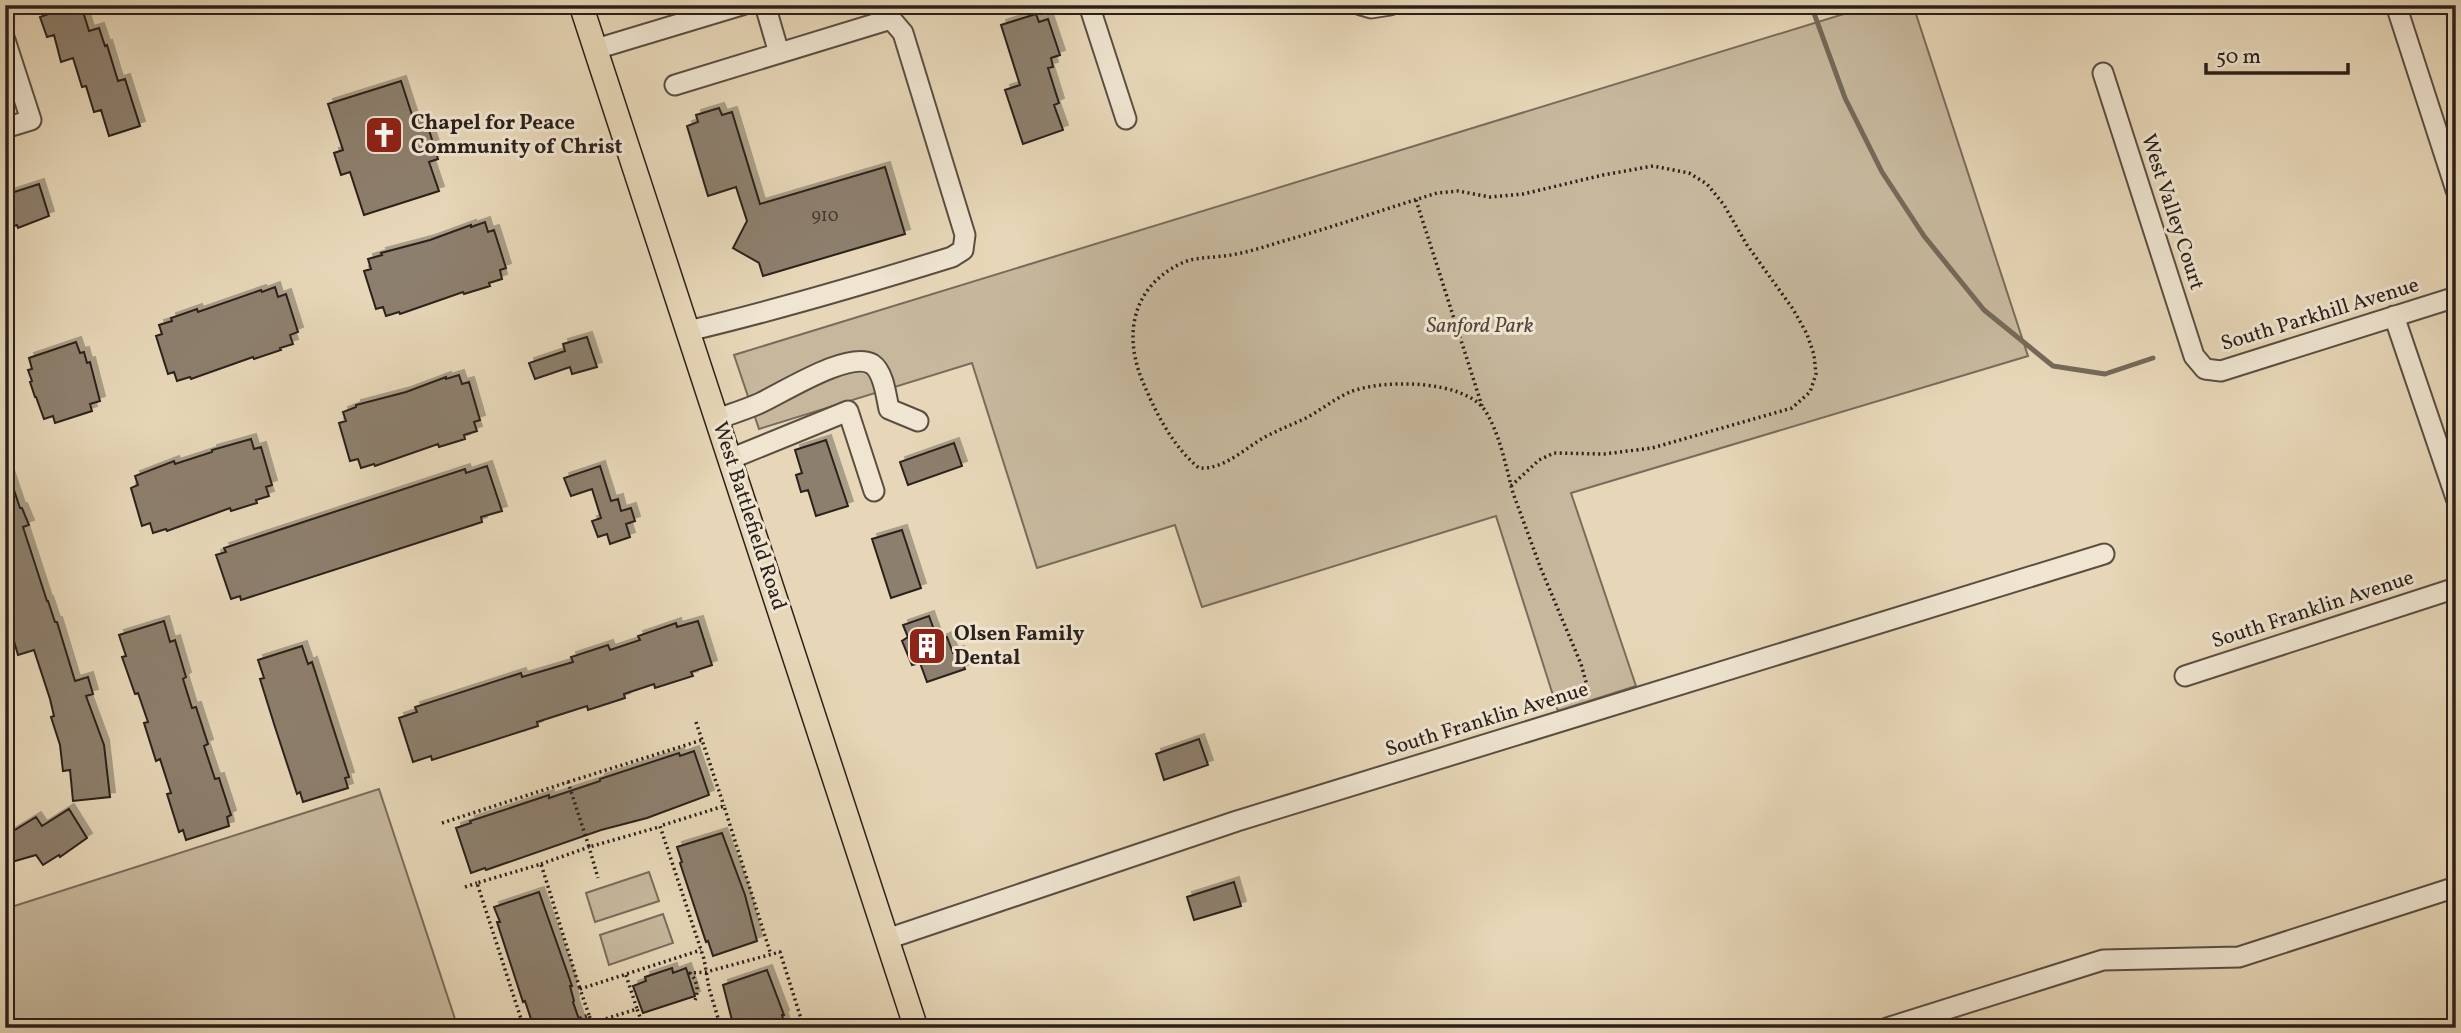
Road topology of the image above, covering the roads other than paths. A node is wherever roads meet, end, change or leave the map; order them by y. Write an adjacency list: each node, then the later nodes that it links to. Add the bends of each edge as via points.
1 (581, 5): 10 (main road, West Battlefield Road)
2 (742, 5): 10 (street)
3 (765, 5): 11 (street)
4 (1089, 5): 14 (street)
5 (1361, 5): 6 (street)
6 (1390, 5)
7 (2396, 5): 16 (street)
8 (888, 12): 11 (street); 19 (street, via 903,33 965,235 963,250 824,296)
9 (5, 40): 15 (street, via 31,120)
10 (596, 49): 19 (main road, West Battlefield Road)
11 (779, 53): 13 (street)
12 (2103, 73): 20 (street, West Valley Court)
13 (675, 85)
14 (1126, 119)
15 (5, 128)
16 (2456, 190)
17 (2456, 296): 18 (street, South Parkhill Avenue)
18 (2394, 316): 20 (street, South Parkhill Avenue, via 2221,371 2205,369); 25 (street)
19 (688, 331): 21 (main road, West Battlefield Road)
20 (2199, 363)
21 (717, 419): 22 (street, via 819,373 869,362 879,372 889,409); 23 (main road, West Battlefield Road)
22 (918, 421)
23 (730, 459): 24 (street, via 848,411); 30 (main road, West Battlefield Road)
24 (874, 491)
25 (2456, 498)
26 (2104, 554): 30 (street, South Franklin Avenue, via 1237,821)
27 (2456, 588): 28 (street, South Franklin Avenue)
28 (2185, 676)
29 (2456, 887): 32 (street, via 2239,957 2103,960)
30 (887, 939): 31 (main road, West Battlefield Road)
31 (916, 1028)
32 (1887, 1028)

